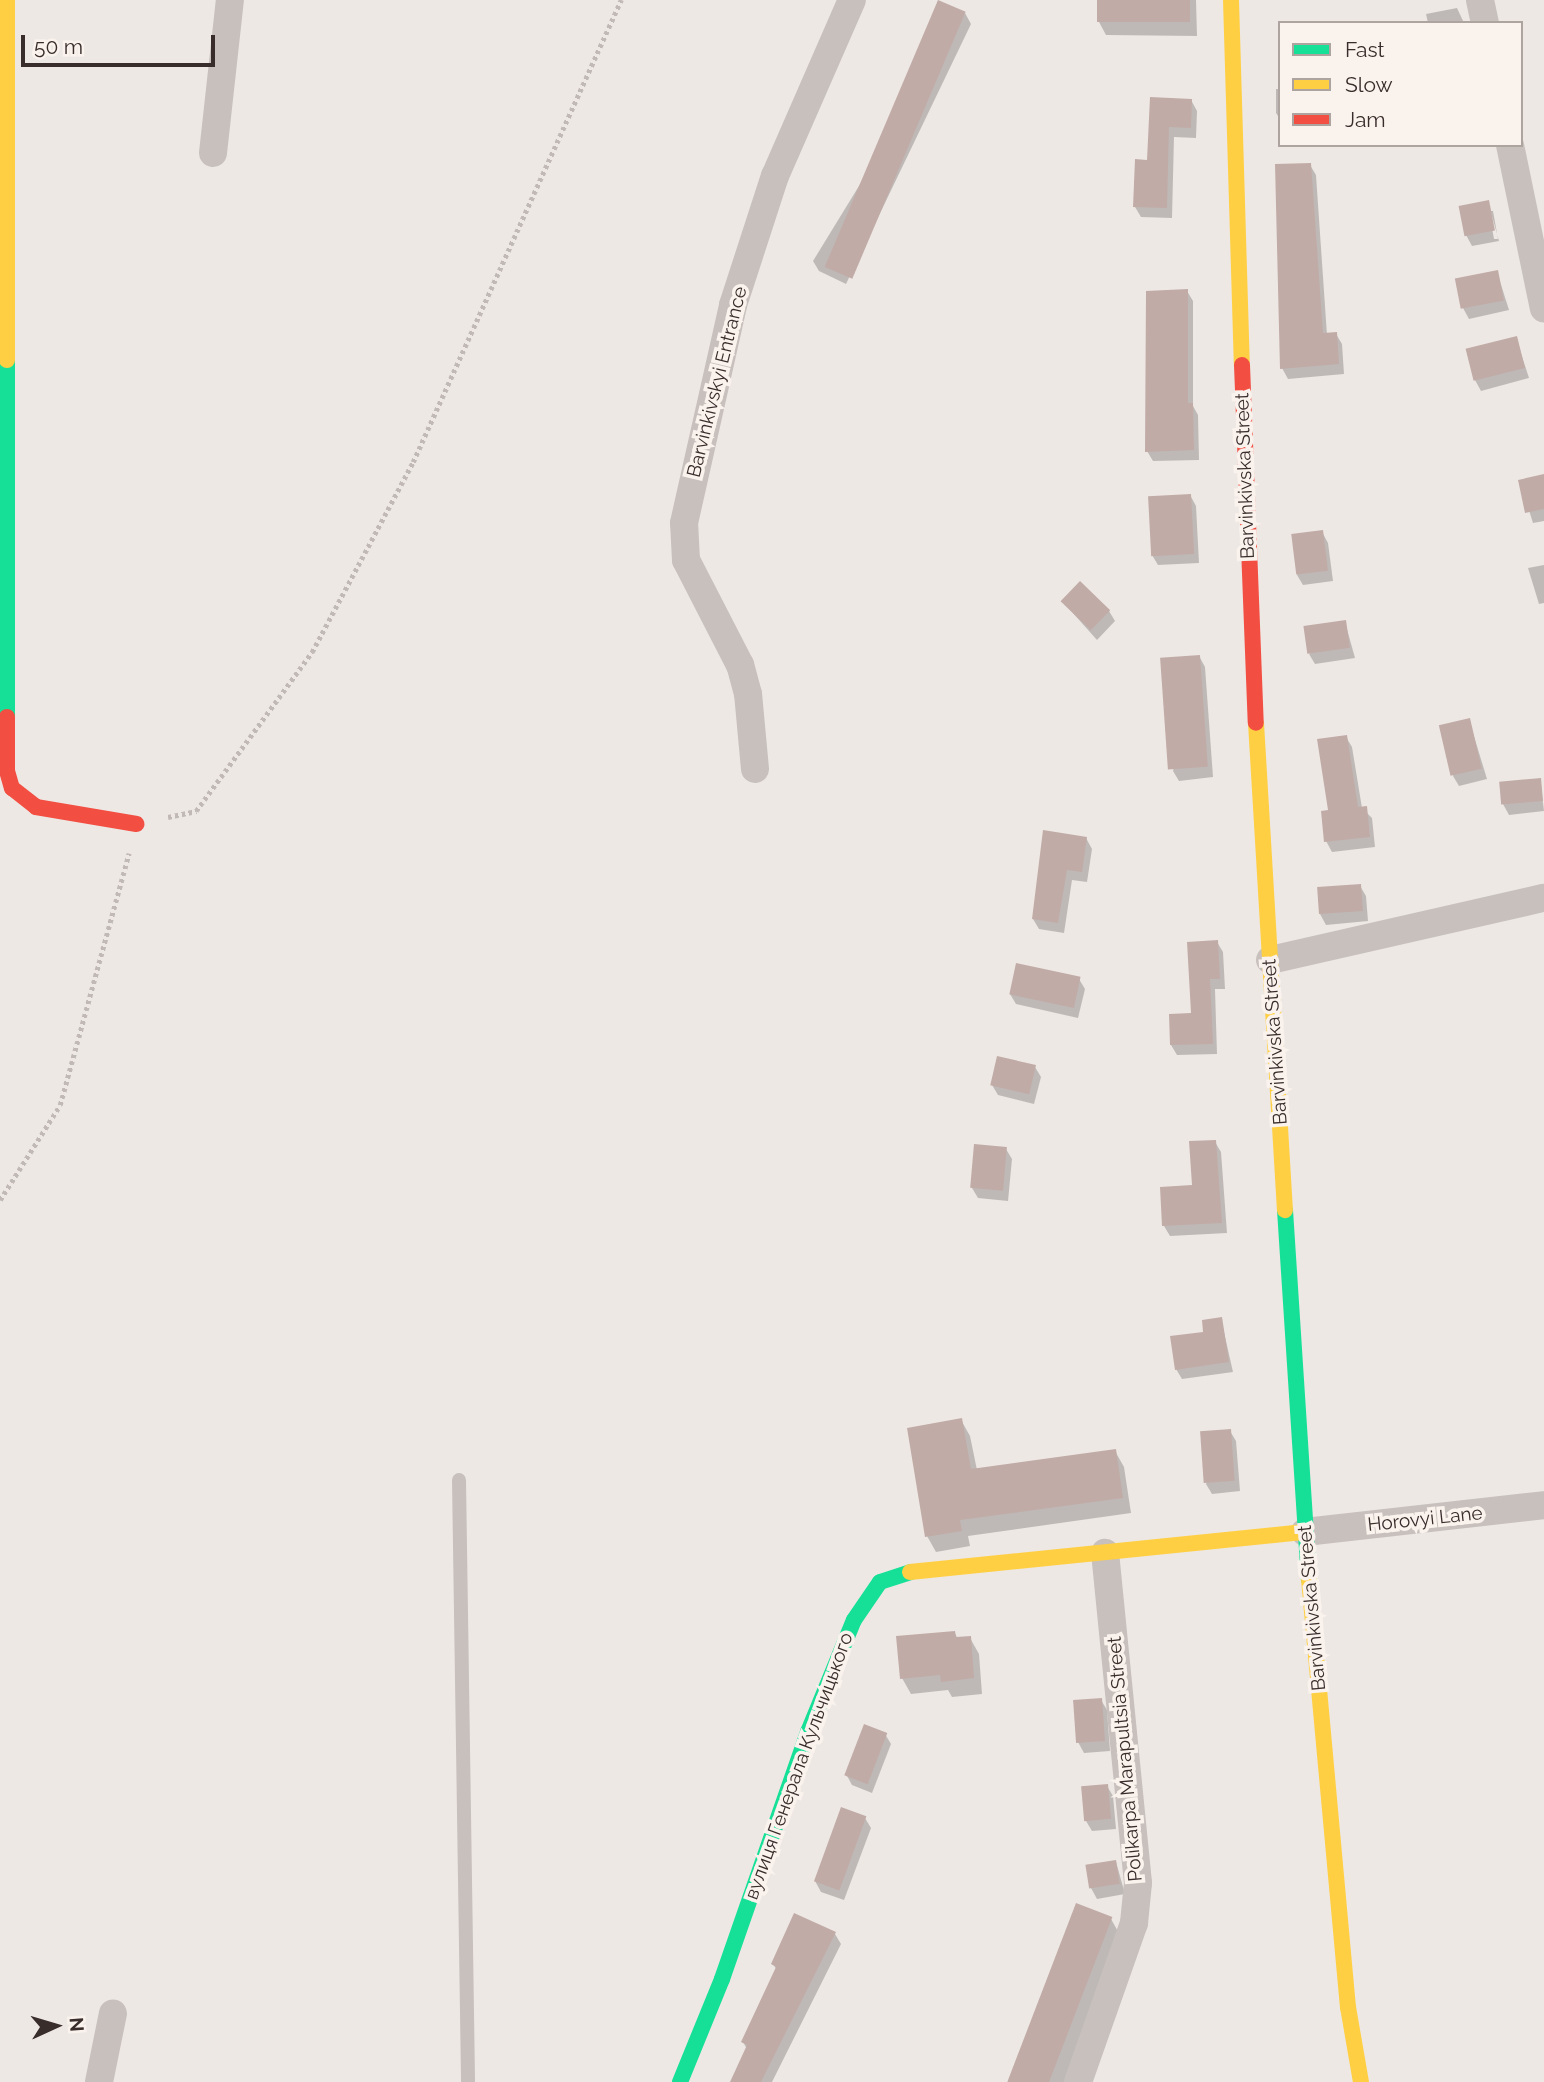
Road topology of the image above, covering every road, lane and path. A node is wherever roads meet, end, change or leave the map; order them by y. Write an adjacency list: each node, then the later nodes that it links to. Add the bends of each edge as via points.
1 (7, 0): 12 (street, via 8,771 12,788 36,807)
2 (230, 0): 9 (street)
3 (621, 0): 12 (path, via 413,462 312,652 196,811)
4 (852, 0): 11 (street, Barvinkivskyi Entrance, via 775,176 733,305 684,523 686,559 740,665 748,694)
5 (1231, 0): 14 (street, Barvinkivska Street, via 1248,578)
6 (1480, 0): 7 (street)
7 (1485, 21)
8 (1510, 147): 10 (street)
9 (213, 153)
10 (1544, 309)
11 (755, 769)
12 (137, 824): 15 (path, via 60,1105)
13 (1544, 898): 14 (street)
14 (1270, 960): 18 (street, Barvinkivska Street)
15 (0, 1199)
16 (459, 1480): 22 (lane)
17 (1544, 1506): 18 (street, Horovyi Lane)
18 (1305, 1532): 19 (street, вулиця Генерала Кульчицького); 25 (street, Barvinkivska Street)
19 (1105, 1553): 23 (street, вулиця Генерала Кульчицького, via 914,1571 880,1582 854,1620 808,1732 722,1979); 24 (street, Polikarpa Marapultsia Street, via 1139,1883 1134,1923)
20 (113, 2013): 21 (street)
21 (99, 2082)
22 (468, 2082)
23 (680, 2082)
24 (1078, 2082)
25 (1360, 2082)

